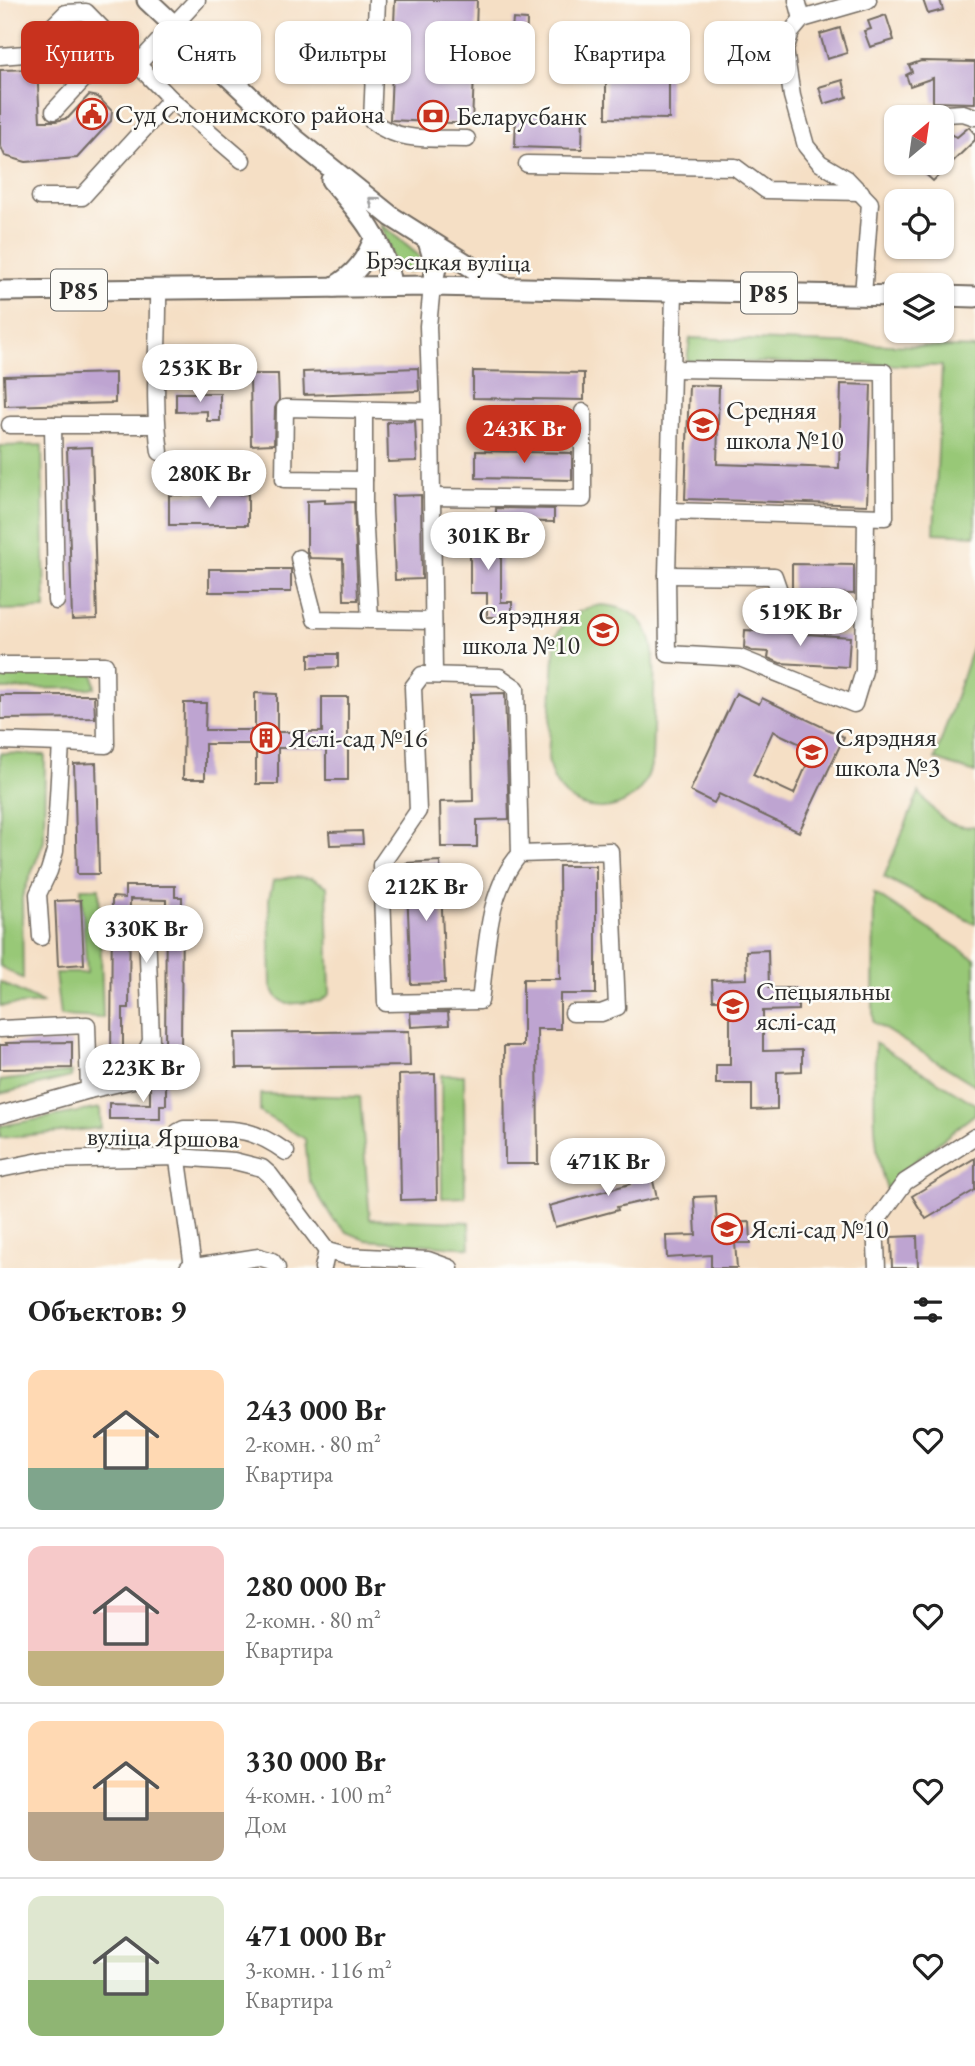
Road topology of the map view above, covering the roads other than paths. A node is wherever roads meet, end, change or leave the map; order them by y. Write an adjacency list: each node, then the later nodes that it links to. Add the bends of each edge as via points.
1 (147, 0): 9 (main road)
2 (197, 0): 10 (street)
3 (377, 0): 23 (street, via 372,121 399,137)
4 (797, 0): 6 (street)
5 (867, 0): 6 (street)
6 (802, 19): 26 (street, via 785,50 806,146 820,163)
7 (58, 21): 8 (street, via 76,11 86,12)
8 (95, 21)
9 (170, 21)
10 (178, 21)
11 (153, 48): 14 (street)
12 (21, 54): 13 (street)
13 (0, 56)
14 (139, 63)
15 (139, 65): 18 (street)
16 (79, 84): 19 (street)
17 (237, 84): 22 (main road)
18 (172, 99): 24 (street); 27 (street, via 82,197)
19 (54, 111)
20 (954, 114): 21 (street)
21 (975, 117)
22 (295, 139): 28 (main road, via 361,214); 29 (main road, one-way to 22)
23 (467, 139)
24 (242, 160)
25 (527, 164): 26 (street, via 735,167 766,190)
26 (861, 192): 37 (street, via 870,202)
27 (40, 197)
28 (375, 237): 30 (main road); 32 (main road, via 358,270)
29 (428, 242): 31 (main road, via 436,268); 33 (main road)
30 (391, 286): 31 (main road, Брэсцкая вуліца / Р85); 32 (main road, Брэсцкая вуліца / Р85)
31 (432, 286): 33 (main road, Брэсцкая вуліца / Р85); 43 (street, via 428,326)
32 (334, 287): 34 (main road, Брэсцкая вуліца / Р85)
33 (504, 287): 36 (main road, Брэсцкая вуліца / Р85)
34 (158, 289): 35 (main road, Брэсцкая вуліца / Р85); 47 (street)
35 (0, 291)
36 (674, 291): 37 (main road, Брэсцкая вуліца / Р85); 41 (street)
37 (863, 295): 38 (main road, Брэсцкая вуліца / Р85)
38 (884, 296)
39 (954, 296): 40 (main road)
40 (975, 297)
41 (673, 369): 51 (street); 52 (street, via 884,372 885,517)
42 (365, 410): 43 (street); 49 (street); 49 (street, via 285,408 284,479)
43 (431, 411): 50 (street)
44 (583, 412): 50 (street, via 583,499)
45 (10, 425): 46 (street)
46 (53, 425): 47 (street); 55 (street)
47 (156, 425): 48 (street)
48 (160, 452)
49 (364, 480): 57 (street)
50 (432, 497): 58 (street)
51 (669, 511): 52 (street); 54 (street)
52 (866, 517): 54 (street, via 864,671 854,704 740,659 668,654)
53 (299, 558): 57 (street, via 315,619)
54 (667, 575): 56 (street, via 774,576 783,603)
55 (56, 601)
56 (841, 604)
57 (370, 619): 58 (street)
58 (433, 621): 60 (street)
59 (0, 665): 62 (street, via 105,665 106,745)
60 (434, 674): 63 (street, via 500,677 516,688); 63 (street, via 422,675 413,687 418,811 381,865 386,1003 480,1001 493,905)
61 (0, 741): 62 (street)
62 (61, 743): 65 (street, via 55,851 37,894)
63 (520, 854): 66 (street, via 610,851 617,1007 601,1013)
64 (147, 928): 68 (street, via 151,1041 133,1080)
65 (41, 937)
66 (573, 1013)
67 (0, 1028): 68 (street, via 87,1025)
68 (89, 1090): 69 (street)
69 (0, 1115)
70 (975, 1138): 80 (street, via 905,1182 875,1223)
71 (286, 1152): 72 (street, via 266,1137 245,1130 184,1129 174,1139)
72 (177, 1157): 73 (street, вуліца Яршова, via 45,1160); 74 (street, вуліца Яршова, via 262,1168); 75 (street)
73 (0, 1169)
74 (327, 1251): 78 (street); 79 (street, via 428,1259)
75 (193, 1267): 76 (street); 77 (street, via 259,1257)
76 (188, 1268)
77 (277, 1268)
78 (323, 1268)
79 (450, 1268)
80 (877, 1268)

